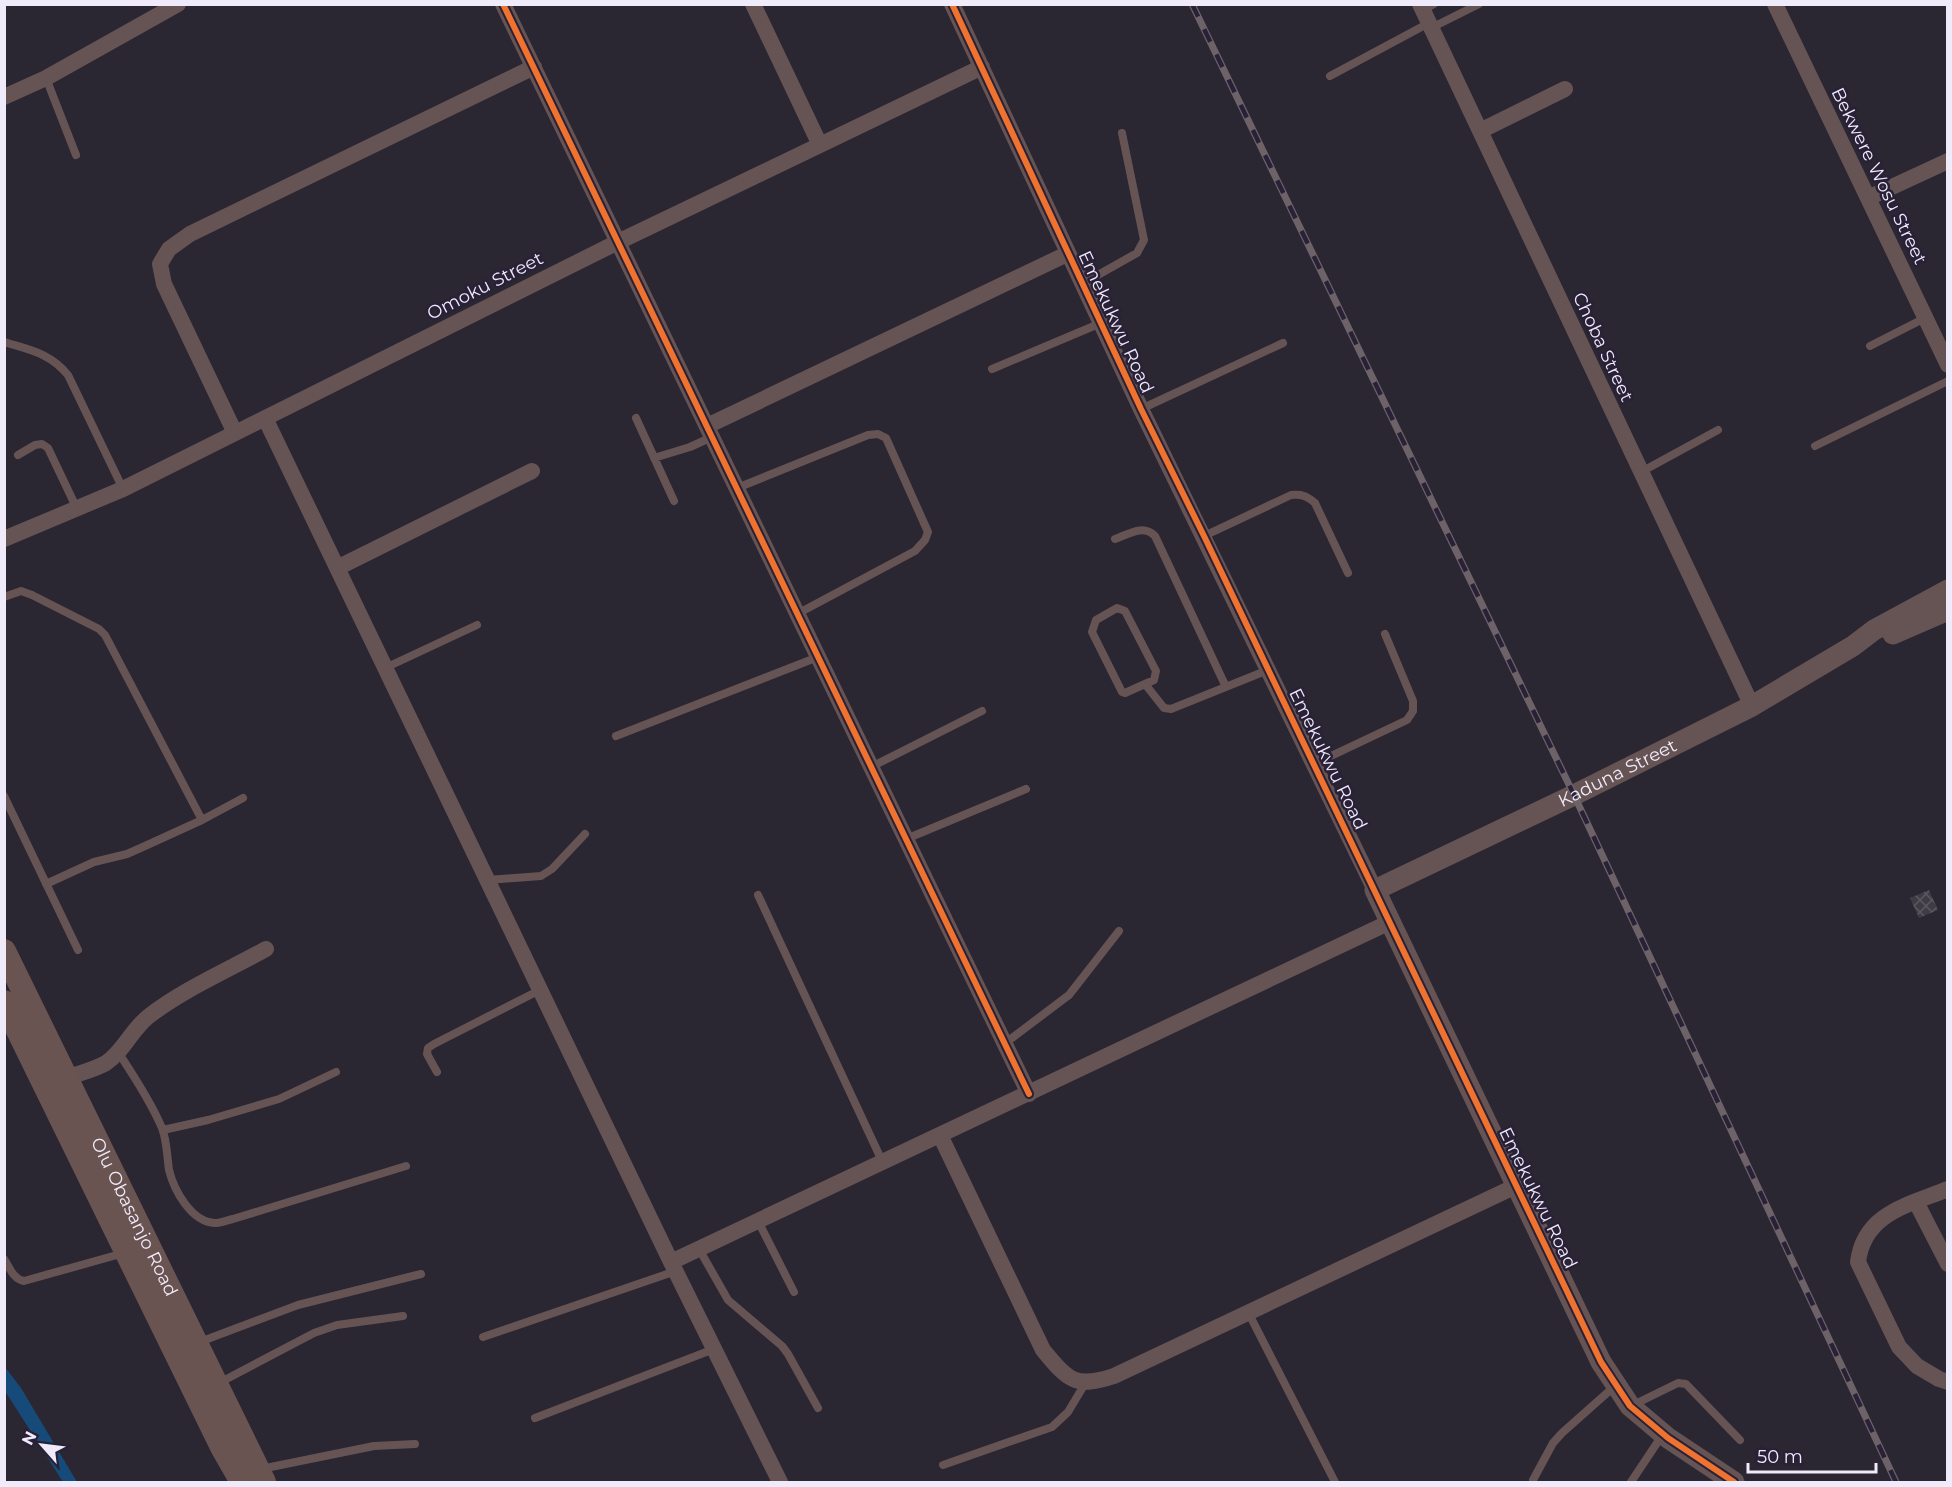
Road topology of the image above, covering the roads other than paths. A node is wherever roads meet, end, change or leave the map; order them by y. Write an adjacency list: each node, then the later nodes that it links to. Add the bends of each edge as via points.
1 (178, 4): 11 (street)
2 (503, 4): 8 (street)
3 (753, 4): 16 (street)
4 (952, 4): 9 (street, Emekukwu Road)
5 (1479, 4): 7 (lane)
6 (1775, 4): 19 (street, Bekwere Wosu Street)
7 (1427, 14): 10 (lane); 14 (street, Choba Street)
8 (534, 67): 20 (street); 36 (street, via 190,234 170,249 160,264 164,284)
9 (982, 67): 16 (street, Omoku Street); 21 (street, Emekukwu Road)
10 (1330, 76)
11 (46, 78): 13 (street); 17 (lane)
12 (1565, 89): 14 (street)
13 (4, 97)
14 (1480, 131): 41 (street, Choba Street)
15 (1122, 133): 22 (lane, via 1144,240 1137,253)
16 (820, 145): 20 (street, Omoku Street)
17 (76, 155)
18 (1947, 161): 19 (street)
19 (1868, 198): 23 (street, Bekwere Wosu Street)
20 (618, 242): 32 (street, Omoku Street); 35 (street)
21 (1067, 254): 22 (street, Emekukwu Road); 35 (street)
22 (1082, 284): 24 (street, Emekukwu Road)
23 (1925, 318): 27 (lane); 28 (street, Bekwere Wosu Street)
24 (1101, 323): 29 (lane); 31 (street, Emekukwu Road)
25 (4, 342): 43 (lane, via 44,355 68,375)
26 (1282, 343): 31 (lane)
27 (1870, 346)
28 (1947, 365)
29 (992, 369)
30 (1947, 381): 37 (lane)
31 (1141, 409): 46 (street, Emekukwu Road)
32 (265, 418): 36 (street, Omoku Street); 49 (street)
33 (636, 418): 39 (lane)
34 (1718, 430): 41 (lane)
35 (709, 432): 39 (lane, via 690,447); 42 (street)
36 (235, 433): 43 (street, Omoku Street)
37 (1815, 446)
38 (18, 455): 45 (lane, via 35,445 48,448)
39 (654, 458): 44 (lane)
40 (532, 471): 49 (street)
41 (1641, 472): 63 (street, Choba Street)
42 (737, 488): 54 (street); 54 (lane, via 868,435 886,438 928,532 925,540 915,551)
43 (123, 489): 45 (street, Omoku Street)
44 (674, 501)
45 (77, 509): 47 (street, Omoku Street)
46 (1204, 536): 50 (lane, via 1291,495 1307,496 1315,503); 60 (street, Emekukwu Road)
47 (4, 539)
48 (1115, 539): 62 (lane, via 1142,529 1155,536)
49 (337, 567): 59 (street)
50 (1348, 573)
51 (1947, 590): 57 (street, Kaduna Street)
52 (4, 597): 71 (lane, via 21,591 32,595 105,634)
53 (1947, 610): 57 (street, Kaduna Street, via 1878,640)
54 (797, 614): 58 (street)
55 (477, 625): 59 (lane)
56 (1385, 634): 66 (lane, via 1413,701 1413,711 1407,720)
57 (1853, 646): 63 (street, Kaduna Street)
58 (818, 657): 65 (lane); 67 (street)
59 (386, 668): 74 (street)
60 (1268, 670): 62 (lane); 66 (street, Emekukwu Road)
61 (1145, 684): 61 (lane, via 1122,692 1092,632 1096,620 1117,608 1125,611 1156,671 1154,680); 62 (lane, via 1164,708 1171,709)
62 (1226, 687)
63 (1752, 706): 76 (street, Kaduna Street)
64 (982, 711): 67 (lane)
65 (616, 736)
66 (1314, 764): 76 (street, Emekukwu Road)
67 (871, 767): 73 (street)
68 (1026, 789): 73 (lane)
69 (4, 796): 75 (lane)
70 (243, 798): 71 (lane)
71 (202, 820): 75 (lane)
72 (585, 834): 74 (lane, via 541,876)
73 (906, 839): 85 (street)
74 (488, 880): 83 (street)
75 (46, 884): 81 (lane)
76 (1375, 890): 78 (street, Emekukwu Road)
77 (758, 896): 93 (lane)
78 (1390, 922): 90 (street); 95 (street, Emekukwu Road)
79 (1119, 931): 85 (lane, via 1069,995)
80 (266, 949): 86 (street, via 149,1016)
81 (78, 950)
82 (4, 951): 89 (main road, Olu Obasanjo Road)
83 (540, 990): 88 (lane, via 428,1048 427,1054); 103 (street)
84 (4, 1002): 100 (main road, Olu Obasanjo Road)
85 (1004, 1044): 90 (street)
86 (118, 1052): 89 (street, via 106,1063); 91 (lane)
87 (336, 1072): 91 (lane, via 279,1099)
88 (437, 1072)
89 (67, 1078): 109 (main road, Olu Obasanjo Road)
90 (1029, 1094): 92 (street)
91 (163, 1130): 94 (lane, via 177,1194 189,1209 215,1223)
92 (940, 1136): 93 (street); 111 (street, via 1043,1350 1072,1380)
93 (883, 1163): 98 (street)
94 (406, 1166)
95 (1516, 1186): 106 (street); 114 (street, Emekukwu Road, via 1576,1313)
96 (1947, 1189): 97 (street)
97 (1916, 1202): 102 (street); 112 (street, via 1883,1216 1871,1228 1859,1249 1858,1262 1899,1347 1917,1366)
98 (758, 1221): 99 (street); 105 (lane)
99 (699, 1249): 103 (street); 116 (lane, via 728,1300 782,1346)
100 (127, 1252): 101 (lane, via 24,1281 14,1276); 122 (main road, Olu Obasanjo Road, via 222,1447)
101 (4, 1259)
102 (1947, 1264)
103 (674, 1266): 108 (lane); 110 (street)
104 (422, 1274): 109 (lane, via 298,1305)
105 (794, 1292)
106 (1248, 1312): 111 (street, via 1114,1376); 125 (lane)
107 (403, 1316): 113 (lane, via 337,1325 314,1333)
108 (483, 1337)
109 (197, 1343): 113 (main road, Olu Obasanjo Road)
110 (714, 1349): 117 (lane); 124 (street)
111 (1086, 1382): 121 (lane, via 1068,1412 1052,1427)
112 (1947, 1382)
113 (217, 1384): 122 (main road, Olu Obasanjo Road)
114 (1616, 1385): 115 (street, Emekukwu Road); 123 (lane, via 1562,1432)
115 (1630, 1406): 118 (street, Emekukwu Road); 119 (lane, via 1677,1383 1686,1384)
116 (818, 1408)
117 (535, 1418)
118 (1664, 1434): 126 (lane); 127 (street, Emekukwu Road)
119 (1740, 1440)
120 (415, 1444): 122 (lane, via 352,1449)
121 (943, 1465)
122 (254, 1478)
123 (1533, 1480)
124 (780, 1482)
125 (1335, 1482)
126 (1631, 1482)
127 (1734, 1482)

